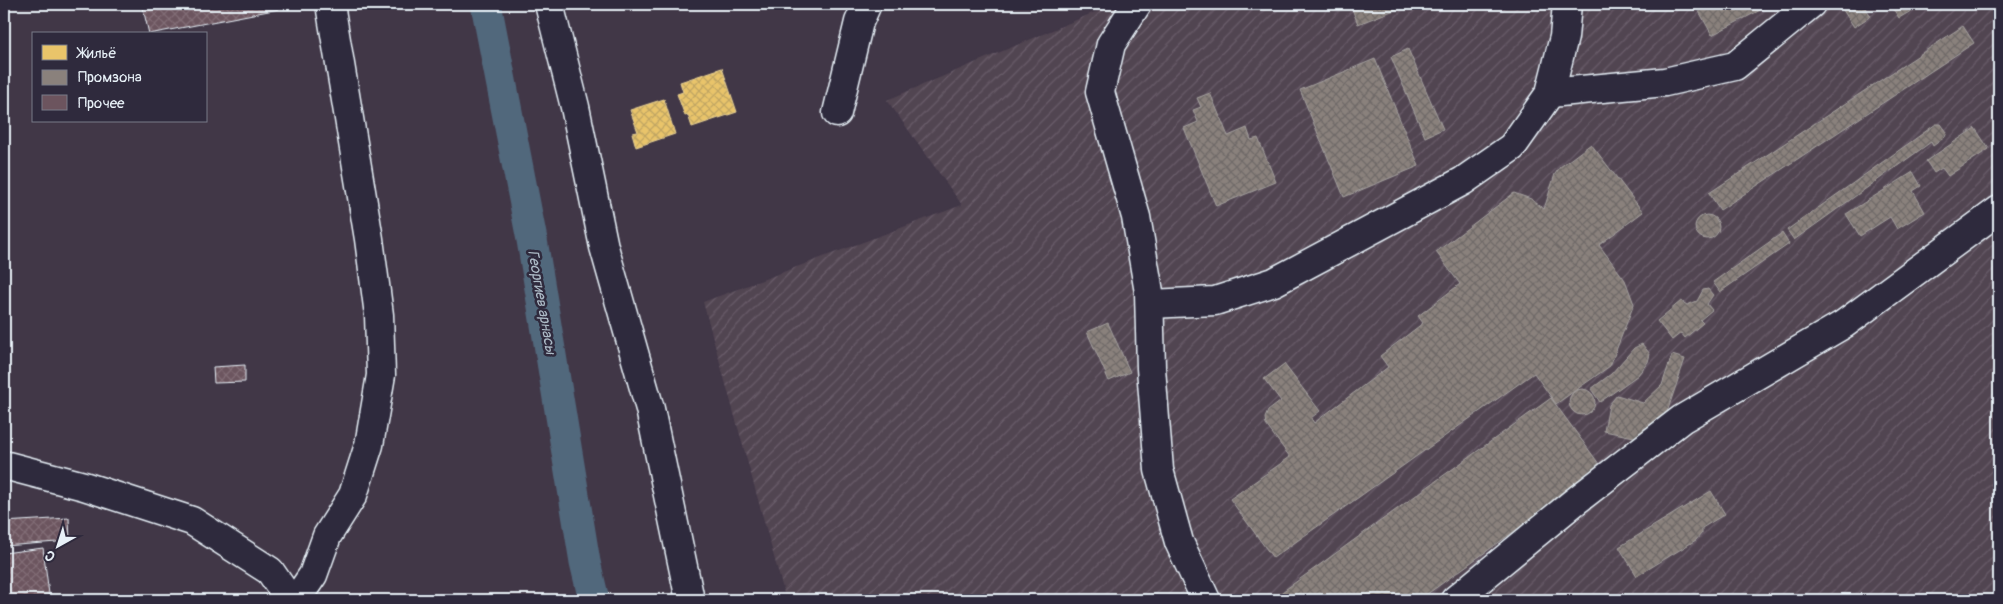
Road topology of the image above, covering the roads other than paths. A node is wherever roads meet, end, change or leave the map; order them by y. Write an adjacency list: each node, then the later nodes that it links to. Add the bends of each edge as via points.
1 (330, 4): 13 (street, via 373,268 379,315 380,375 369,444 353,495 327,536 313,575)
2 (549, 4): 14 (street, via 576,107 604,247 650,409)
3 (867, 4): 8 (street, via 859,22)
4 (1138, 4): 10 (street, via 1111,44 1100,92 1136,217)
5 (1567, 4): 7 (street, via 1564,37)
6 (1811, 4): 7 (street, via 1735,66 1665,82)
7 (1550, 93): 10 (street, via 1512,147 1463,182 1274,282 1215,301)
8 (837, 114)
9 (1999, 210): 16 (street, via 1844,324 1682,419)
10 (1150, 304): 15 (street, via 1159,470 1179,542)
11 (4, 465): 12 (street, via 84,486 192,521 270,571)
12 (290, 600)
13 (296, 600)
14 (690, 600)
15 (1206, 600)
16 (1455, 600)

